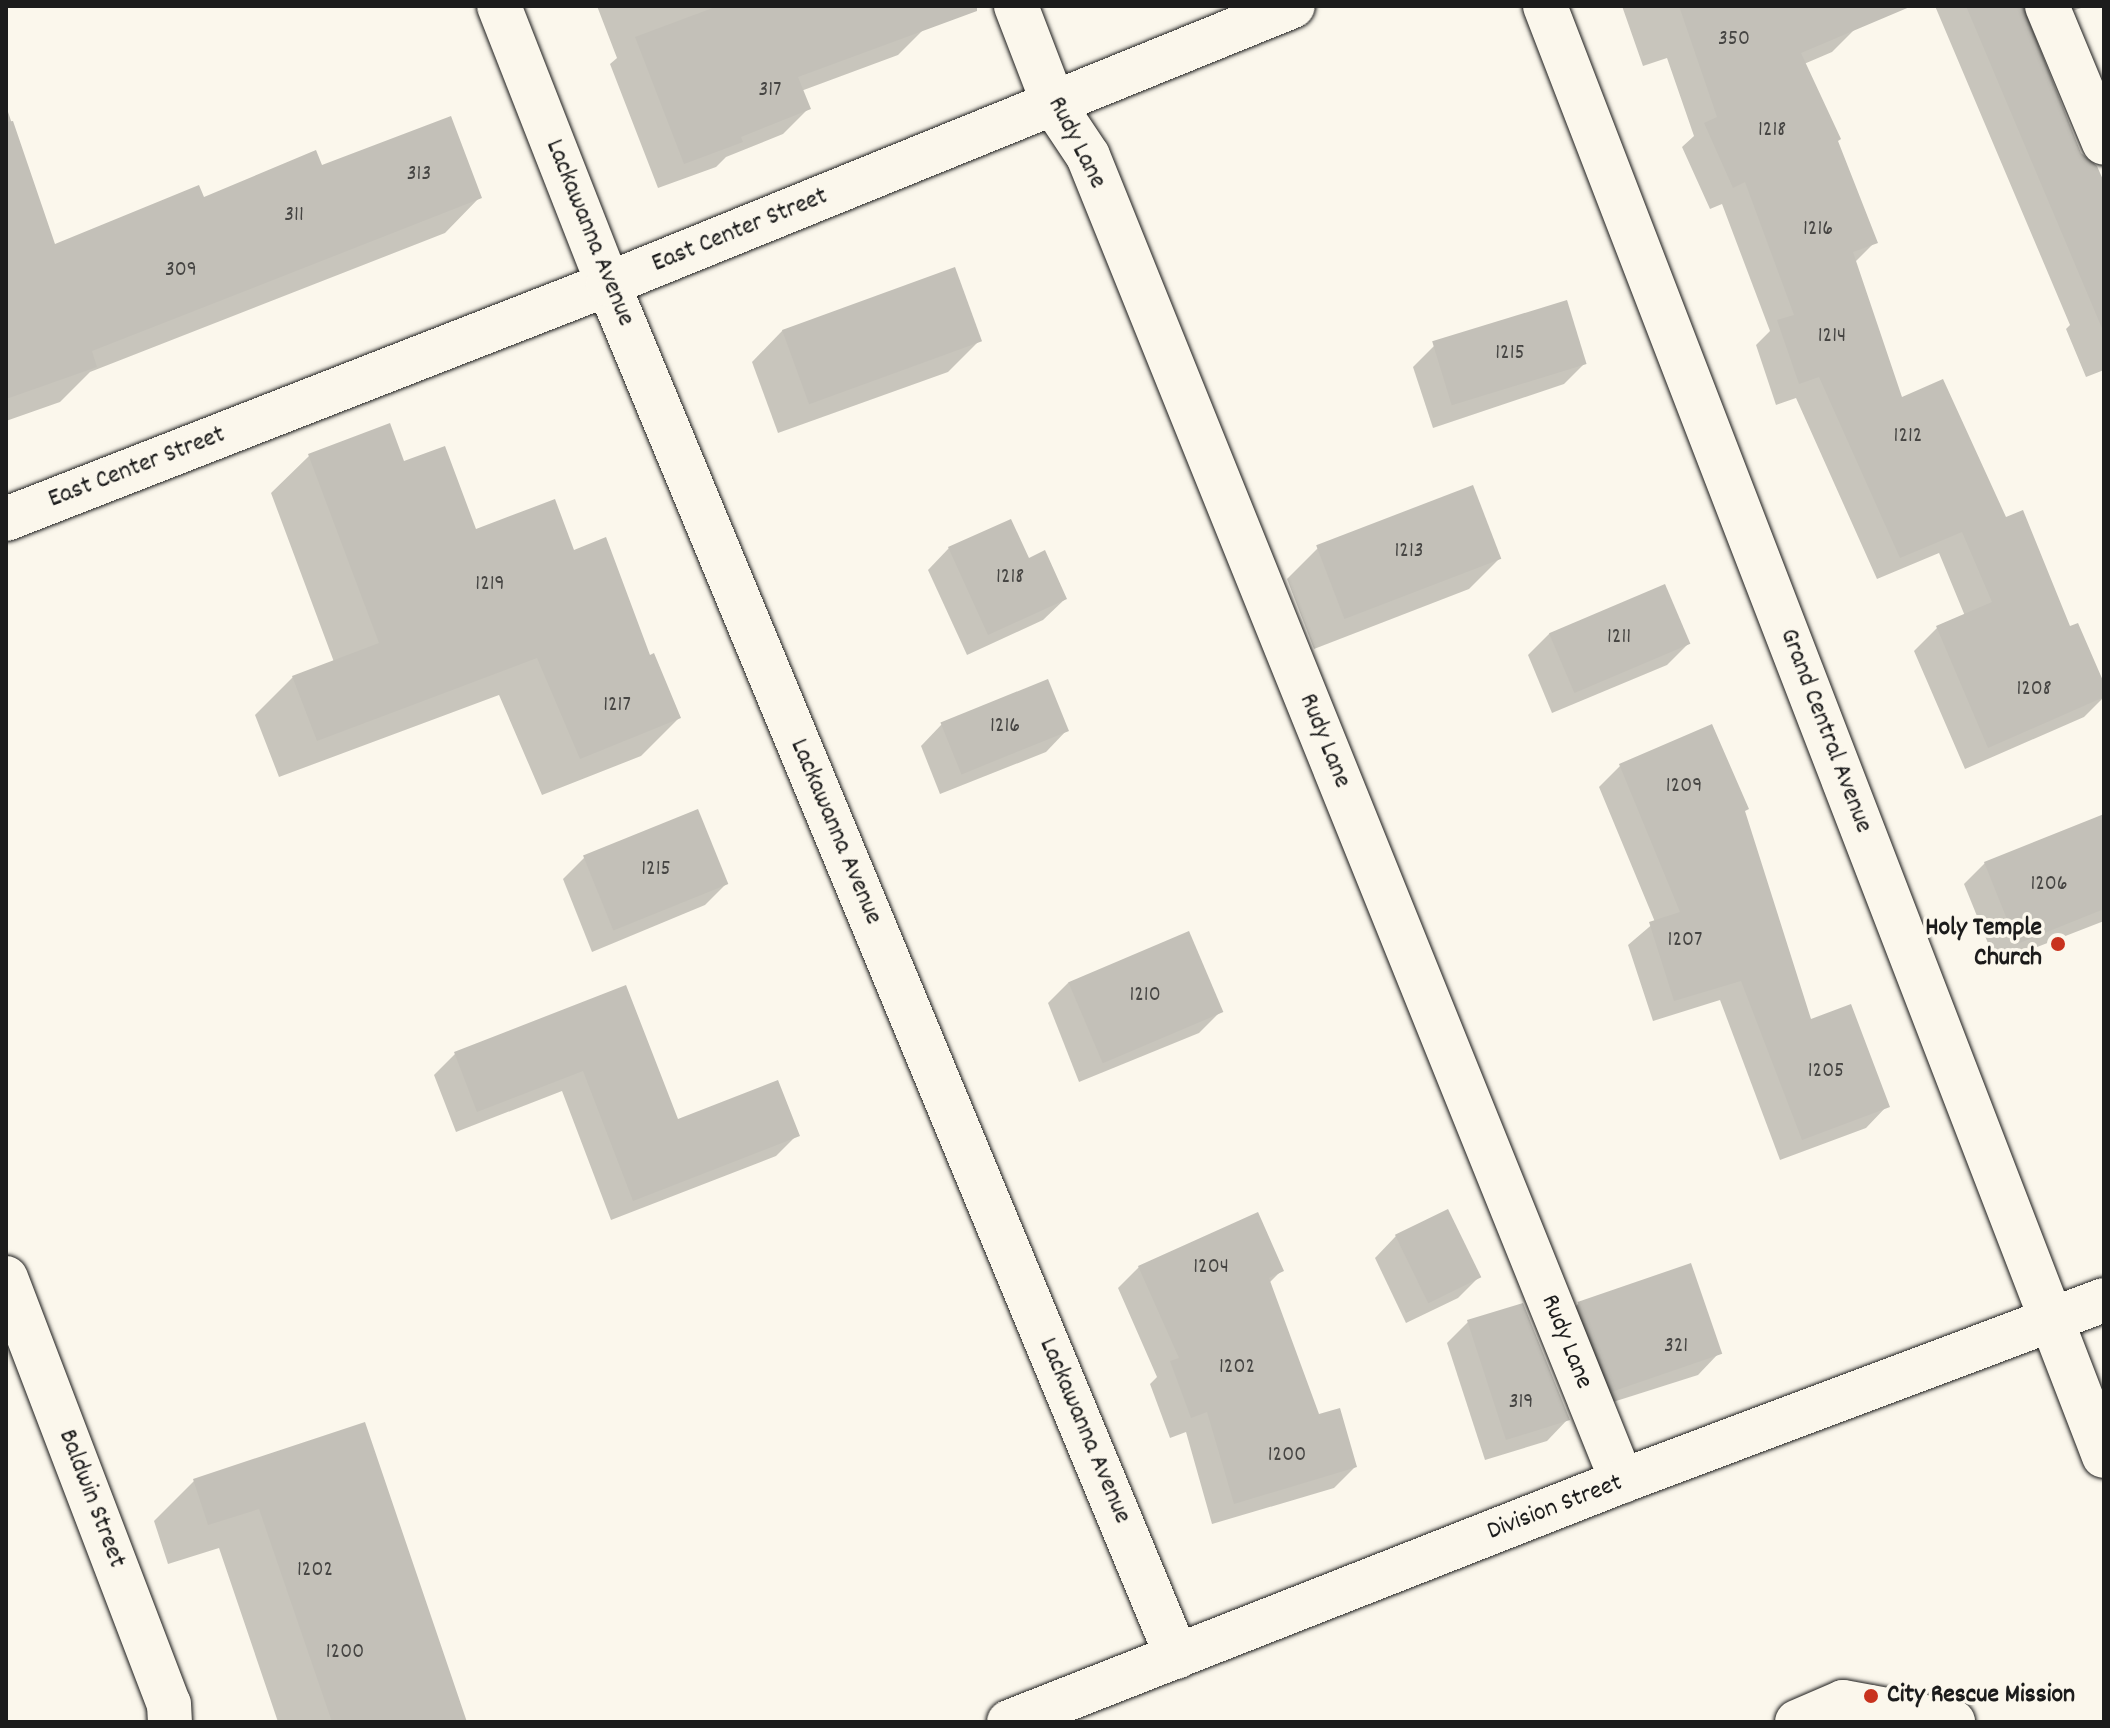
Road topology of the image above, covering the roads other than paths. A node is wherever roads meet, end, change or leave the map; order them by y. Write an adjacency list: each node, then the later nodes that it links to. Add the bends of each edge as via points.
1 (499, 6): 8 (street, Lackawanna Avenue)
2 (1016, 6): 6 (street, Rudy Lane)
3 (1293, 6): 6 (street, East Center Street)
4 (1545, 6): 12 (street, Grand Central Avenue)
5 (2047, 6): 7 (street)
6 (1054, 105): 8 (street, East Center Street); 14 (street, Rudy Lane, via 1088,156)
7 (2104, 143)
8 (608, 284): 9 (street, East Center Street); 15 (street, Lackawanna Avenue)
9 (6, 519)
10 (6, 1278): 16 (street, Baldwin Street, via 169,1704)
11 (2104, 1300): 12 (street, Division Street)
12 (2053, 1320): 13 (street, Grand Central Avenue); 14 (street, Division Street)
13 (2104, 1456)
14 (1622, 1481): 15 (street, Division Street)
15 (1177, 1657): 17 (street, Division Street)
16 (170, 1722)
17 (1009, 1722)
18 (1797, 1722): 19 (street, via 1843,1702)
19 (1953, 1722)

